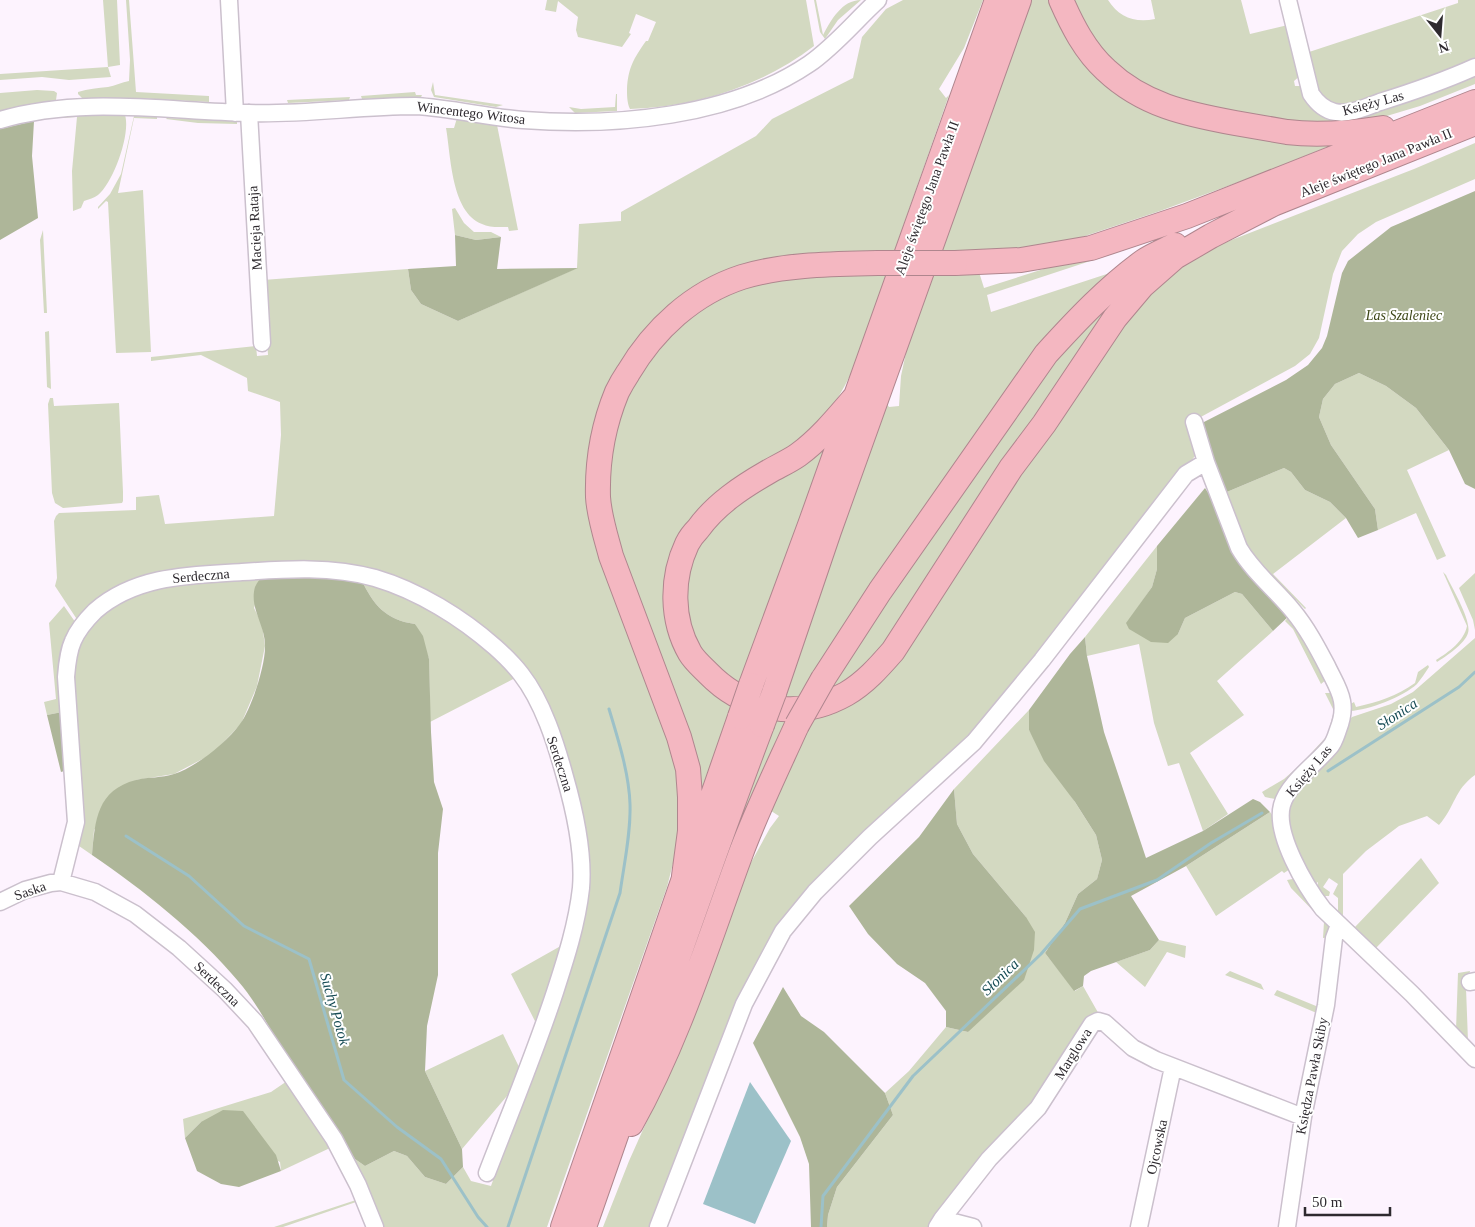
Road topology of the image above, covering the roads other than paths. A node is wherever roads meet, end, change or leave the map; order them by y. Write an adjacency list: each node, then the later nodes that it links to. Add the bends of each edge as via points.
1 (230, 0): 10 (street, Macieja Rataja)
2 (878, 0): 10 (street, Wincentego Witosa, via 821,54 788,76 735,99 672,114 564,122 521,120 415,106)
3 (997, 0): 15 (highway, Aleje świętego Jana Pawła II)
4 (1019, 0): 18 (highway, bridge, via 774,693)
5 (1061, 0): 9 (highway, via 1073,28 1106,70 1136,94 1196,116 1289,132 1330,134 1395,126)
6 (1288, 0): 7 (street, Księży Las, via 1311,94 1319,105 1330,111 1356,110)
7 (1475, 68)
8 (1475, 102): 9 (highway, Aleje świętego Jana Pawła II)
9 (1450, 112): 19 (highway, bridge, via 1187,216 1091,248 1021,260 829,264 742,277 705,293 654,335 617,391 606,423 599,459 598,498 611,556 688,769 690,831)
10 (242, 113): 11 (street, Wincentego Witosa, via 69,107); 14 (street, Macieja Rataja)
11 (0, 120)
12 (1475, 123): 13 (highway, Aleje świętego Jana Pawła II)
13 (1277, 202): 15 (highway, via 1175,257 1142,286 1115,318 1011,468 873,675 846,694 817,706 790,710 762,706 739,698 720,686 691,654 680,630 675,599 677,575 688,543 708,515 735,492 797,456 825,432); 27 (highway, bridge, via 1192,235 1145,261 1076,321 1046,354 880,591 797,725 742,851 665,1057)
14 (262, 343)
15 (856, 396): 18 (highway, Aleje świętego Jana Pawła II, bridge, via 751,685)
16 (1194, 422): 17 (street, Księży Las)
17 (1206, 462): 22 (street, Księży Las, via 1239,548 1246,560 1294,611 1340,693 1343,717 1332,746 1292,788 1282,805 1281,816 1289,848 1304,880 1323,909); 32 (street, via 1186,474 974,742 870,837 815,892 783,931 744,1004)
18 (751, 721): 19 (highway); 27 (highway, via 723,828)
19 (684, 876): 30 (highway)
20 (61, 882): 21 (street, Saska, via 25,890); 26 (street, Serdeczna, via 76,822 67,660 80,626 116,596 156,580 185,576 294,569 340,571 376,578 412,593 462,622 495,647 521,674 534,694 558,750 580,849 581,886 576,922 542,1030); 29 (street, Serdeczna, via 95,892 135,914 179,948 255,1022 334,1139)
21 (0, 902)
22 (1339, 925): 23 (street, Księży Las); 25 (street, Księdza Pawła Skiby, via 1334,938 1326,1005)
23 (1475, 1059)
24 (1173, 1067): 25 (street, Marglowa); 28 (street, Marglowa, via 1133,1048 1101,1022 1092,1024 1038,1108 989,1159); 34 (street, Ojcowska)
25 (1303, 1117): 35 (street, Księdza Pawła Skiby)
26 (487, 1173)
27 (600, 1180): 31 (highway)
28 (939, 1223): 33 (street)
29 (375, 1227)
30 (563, 1227)
31 (584, 1227)
32 (658, 1227)
33 (974, 1227)
34 (1139, 1227)
35 (1287, 1227)

